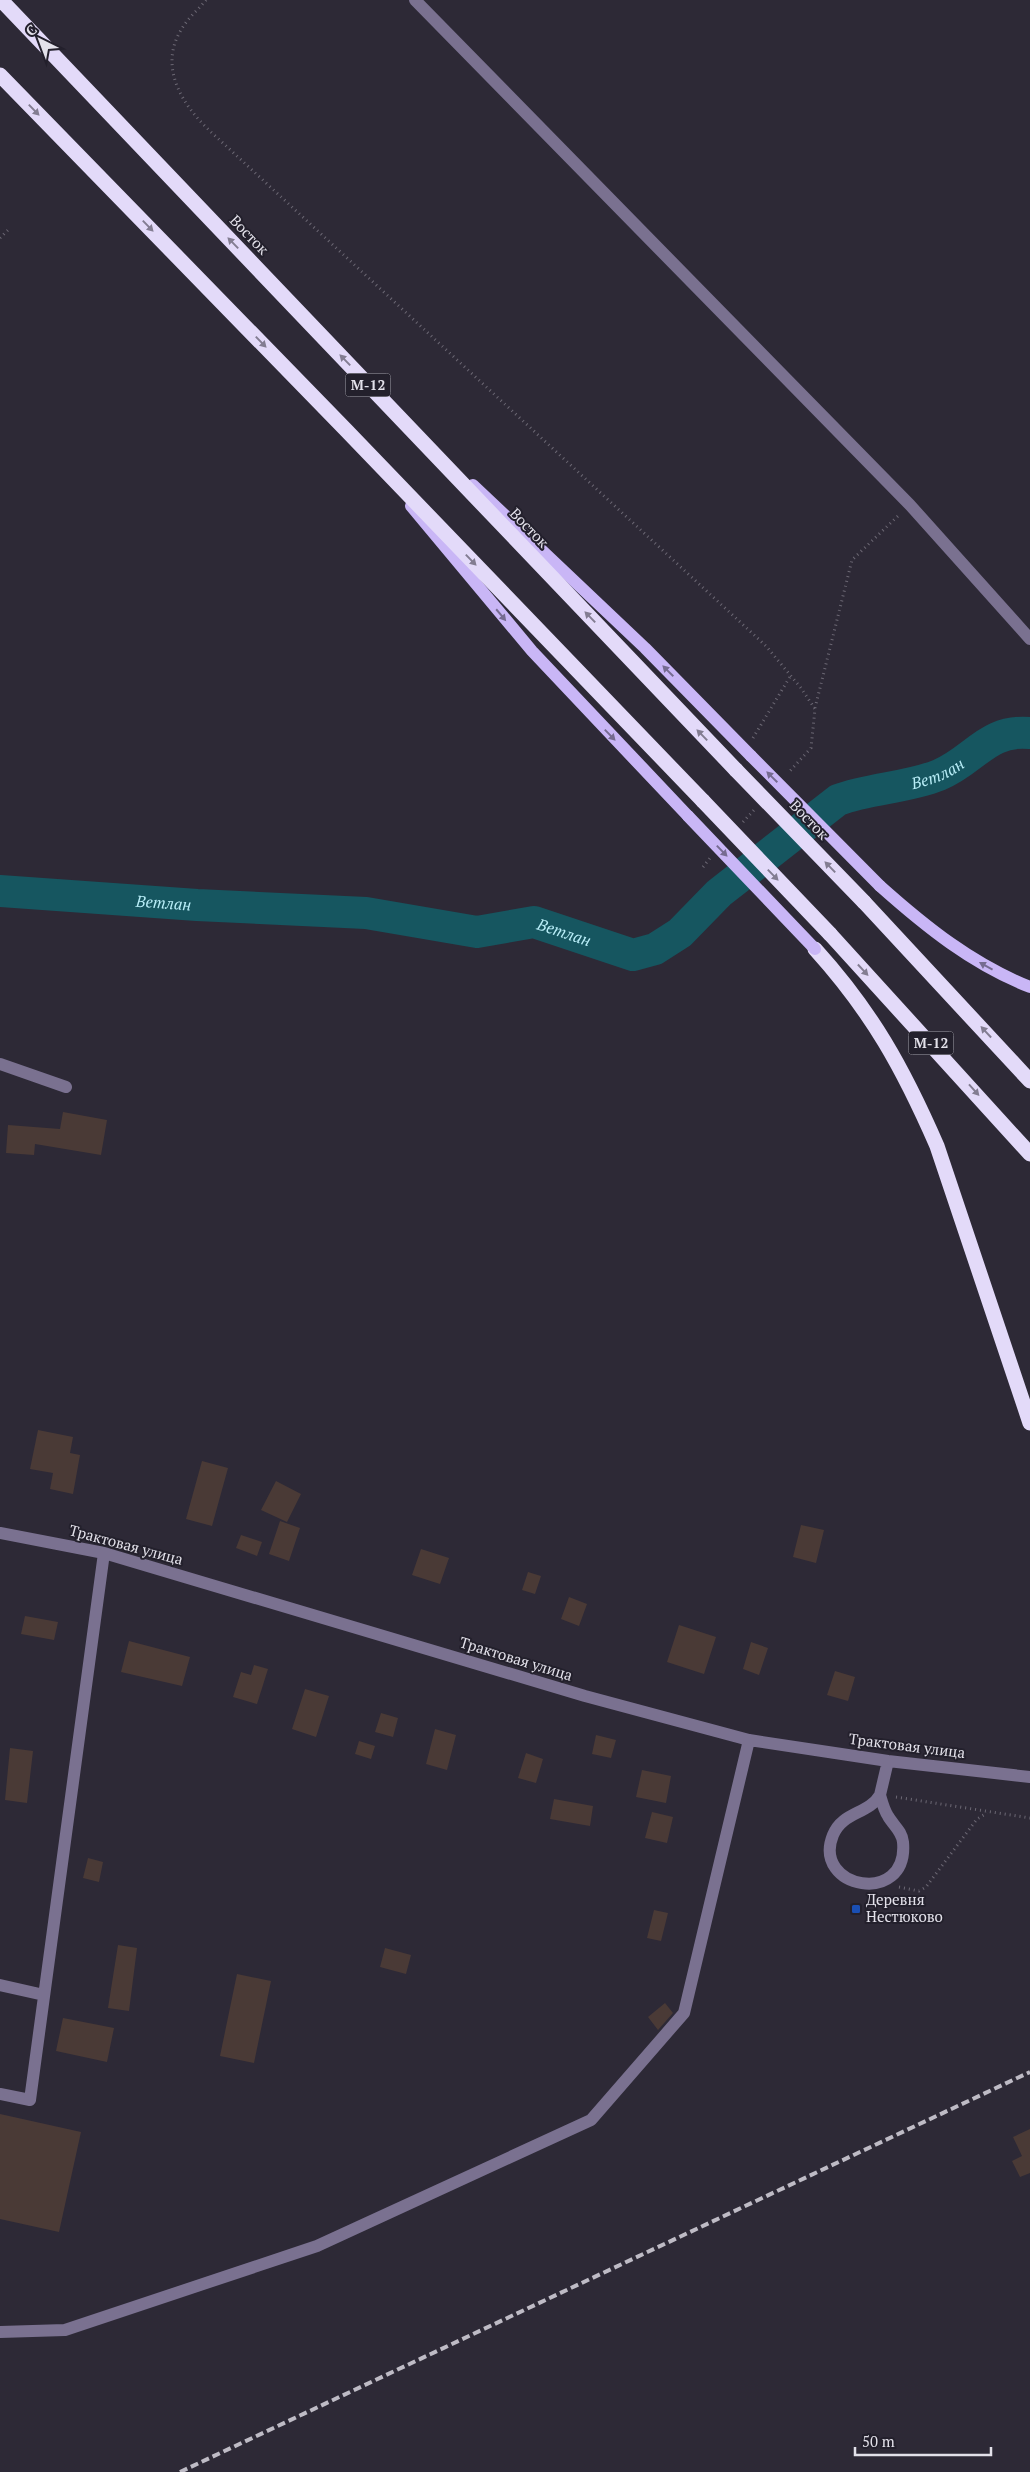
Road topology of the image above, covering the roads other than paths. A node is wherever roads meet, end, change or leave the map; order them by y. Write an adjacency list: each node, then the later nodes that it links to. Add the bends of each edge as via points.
1 (1, 0): 4 (highway, Восток / М-12, one-way to 1)
2 (415, 0): 6 (street, via 910,505)
3 (0, 75): 5 (highway, М-12, one-way to 5)
4 (381, 398): 8 (main road, one-way to 4, bridge, via 962,952 919,921 880,886 750,749); 10 (highway, Восток / М-12, one-way to 4, bridge, via 864,902)
5 (346, 430): 7 (main road, one-way to 7, bridge, via 532,651); 12 (highway, М-12, one-way to 12, bridge, via 830,934)
6 (1030, 639)
7 (815, 949): 13 (highway, via 869,1014 921,1110)
8 (1030, 987)
9 (0, 1064): 11 (street)
10 (1030, 1081)
11 (66, 1087)
12 (1030, 1154)
13 (1030, 1423)
14 (0, 1532): 15 (street, Трактовая улица)
15 (104, 1553): 16 (street, Трактовая улица, via 585,1696); 21 (street)
16 (749, 1740): 17 (street, Трактовая улица); 23 (street, via 684,2013 591,2120 317,2246 65,2330)
17 (888, 1761): 18 (street, Трактовая улица); 19 (street)
18 (1030, 1777)
19 (880, 1795): 19 (street, via 889,1818 898,1827 904,1852 892,1875 869,1885 856,1884 838,1870 830,1849 836,1827 844,1818 874,1804)
20 (0, 1985): 21 (street)
21 (44, 1995): 22 (street, via 30,2100)
22 (0, 2094)
23 (0, 2332)

